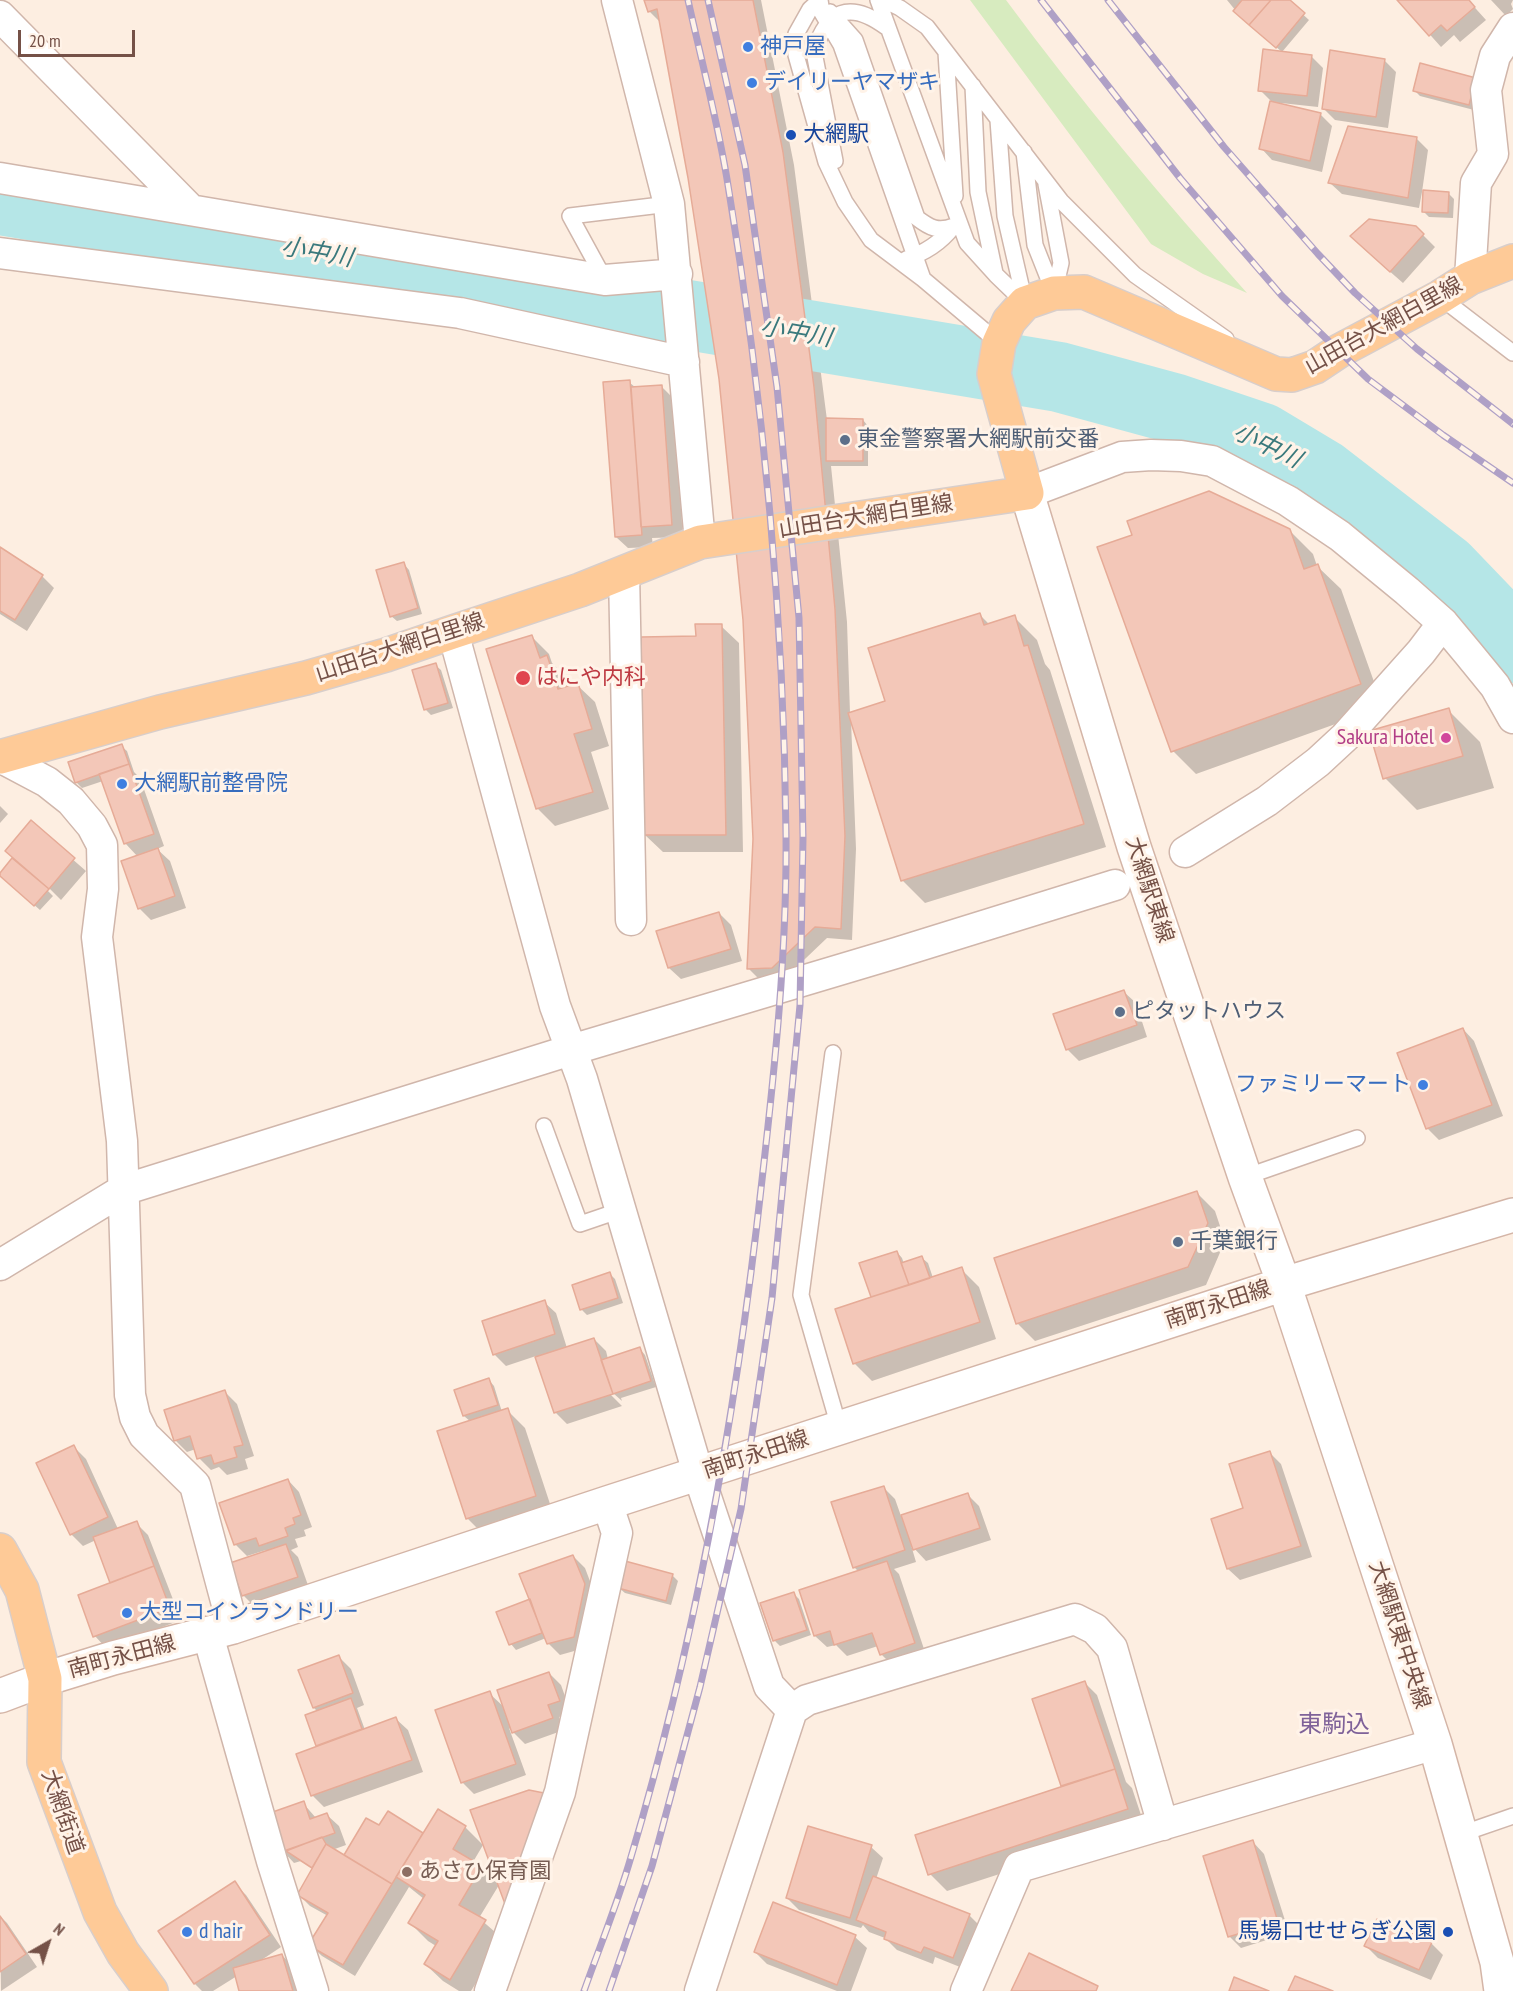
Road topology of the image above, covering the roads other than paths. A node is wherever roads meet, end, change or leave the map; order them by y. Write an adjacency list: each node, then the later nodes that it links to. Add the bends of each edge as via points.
1 (617, 0): 16 (street)
2 (820, 0): 6 (lane); 15 (lane, via 796,34 796,55 826,162)
3 (878, 0): 8 (lane)
4 (884, 0): 9 (lane, via 927,27)
5 (0, 16): 17 (street)
6 (830, 19): 8 (lane, via 844,9 858,9); 15 (lane, via 814,52); 18 (lane, via 855,40 917,218 942,231); 19 (lane, via 910,240)
7 (1513, 28): 25 (street, via 1495,56 1486,90 1493,154 1476,183)
8 (888, 29): 18 (lane)
9 (946, 52): 10 (lane); 18 (lane)
10 (973, 86): 11 (lane); 24 (lane, via 978,192)
11 (998, 120): 12 (lane); 29 (lane, via 1005,216)
12 (1024, 152): 14 (lane); 29 (lane)
13 (0, 178): 17 (street)
14 (1046, 181): 29 (lane, via 1061,263); 33 (lane, via 1135,275)
15 (845, 202): 21 (lane, via 871,240)
16 (669, 204): 23 (street); 27 (lane, via 570,216)
17 (190, 208): 27 (street)
18 (955, 220): 19 (lane, via 943,239); 24 (lane, via 967,243)
19 (922, 252): 21 (lane); 26 (lane)
20 (0, 253): 32 (street, via 460,313)
21 (899, 261): 26 (lane)
22 (1513, 261): 25 (main road, 山田台大網白里線)
23 (677, 274): 27 (street); 32 (street)
24 (996, 275): 29 (lane)
25 (1470, 278): 28 (main road, 山田台大網白里線)
26 (923, 279): 30 (lane)
27 (604, 280)
28 (1440, 297): 31 (lane); 33 (main road, 山田台大網白里線, via 1314,367 1292,375)
29 (1040, 298): 30 (main road, via 1009,321); 33 (main road, 山田台大網白里線, via 1084,292)
30 (999, 343): 34 (main road, via 994,374)
31 (1513, 353)
32 (684, 362): 35 (street)
33 (1276, 374)
34 (1027, 493): 35 (main road, 山田台大網白里線); 37 (street, via 1122,457 1151,454 1212,461 1288,501 1340,536); 48 (street, 大網駅東線, via 1134,847)
35 (700, 542): 36 (main road, 山田台大網白里線)
36 (624, 572): 38 (main road, 山田台大網白里線); 43 (street)
37 (1443, 623): 39 (street, via 1495,686); 41 (street, via 1345,737 1318,762 1267,801)
38 (453, 632): 40 (main road, 山田台大網白里線, via 306,678 160,712); 44 (street, via 555,1006)
39 (1513, 718)
40 (0, 757): 49 (street, via 47,782 71,801 102,845 104,889 97,937 122,1141)
41 (1185, 852)
42 (1114, 885): 44 (street)
43 (631, 920)
44 (571, 1050): 49 (street); 50 (street)
45 (833, 1053): 54 (lane, via 801,1295)
46 (544, 1126): 50 (lane, via 580,1224)
47 (1357, 1138): 48 (lane)
48 (1245, 1177): 53 (street, 大網駅東線)
49 (123, 1190): 52 (street); 58 (street, via 130,1395 144,1435 195,1485)
50 (621, 1210): 55 (street)
51 (1513, 1215): 53 (street, 南町永田線)
52 (0, 1264)
53 (1284, 1284): 54 (street, 南町永田線); 62 (street, 大網駅東中央線)
54 (839, 1427): 55 (street, 南町永田線)
55 (698, 1473): 56 (street, 南町永田線); 61 (street, via 769,1686)
56 (607, 1503): 58 (street, 南町永田線); 68 (street, via 616,1533 560,1792)
57 (0, 1550): 59 (main road, 大網街道, via 21,1590)
58 (221, 1631): 59 (street, 南町永田線); 67 (street, via 272,1861)
59 (45, 1679): 60 (street, 南町永田線); 66 (main road, 大網街道, via 44,1762 100,1912)
60 (0, 1696)
61 (792, 1710): 64 (street, via 822,1695 1075,1619 1095,1629 1112,1648); 69 (street)
62 (1435, 1744): 64 (street); 65 (street, 大網駅東中央線)
63 (1513, 1816): 65 (lane)
64 (1163, 1825): 70 (street, via 1019,1868)
65 (1461, 1834): 71 (street, 大網駅東中央線, via 1497,1962)
66 (151, 1991)
67 (313, 1991)
68 (490, 1991)
69 (700, 1991)
70 (966, 1991)
71 (1501, 1991)

